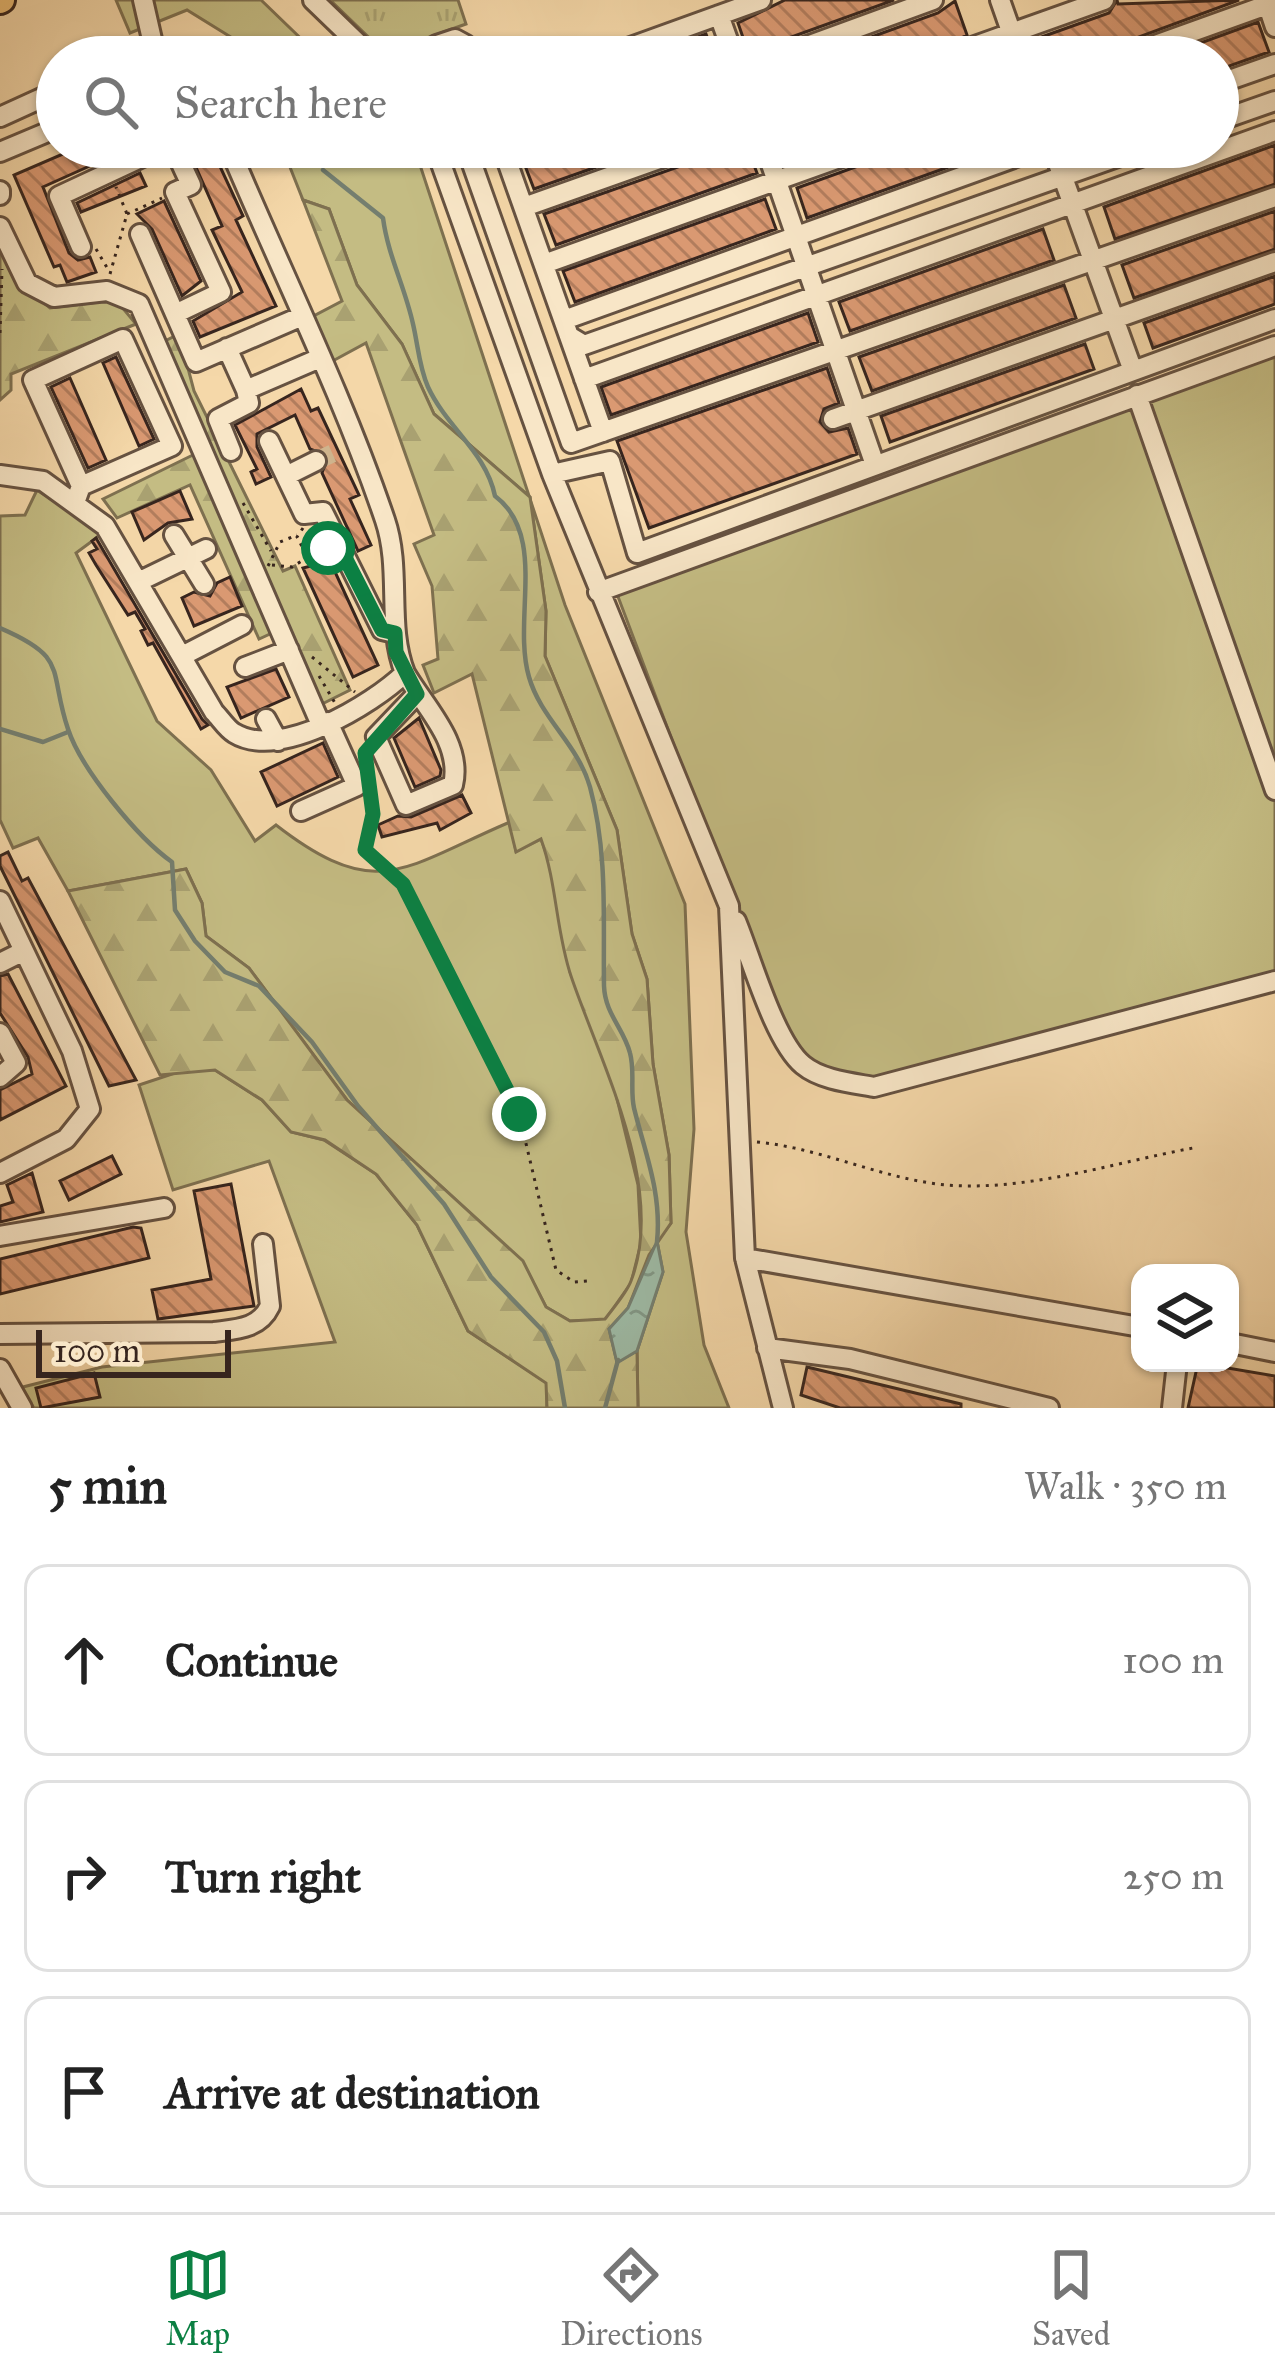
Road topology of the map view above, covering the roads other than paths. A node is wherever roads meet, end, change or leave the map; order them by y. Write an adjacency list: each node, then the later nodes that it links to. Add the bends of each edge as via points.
1 (143, 0): 11 (street)
2 (313, 0): 12 (street)
3 (761, 0): 8 (street)
4 (933, 0): 15 (street)
5 (1000, 0): 10 (street)
6 (1104, 0): 10 (street)
7 (1270, 2): 9 (street); 18 (street)
8 (719, 15): 13 (street); 14 (street)
9 (1275, 27)
10 (1012, 33): 16 (street); 17 (street)
11 (151, 36)
12 (350, 36)
13 (661, 36)
14 (726, 36)
15 (834, 36)
16 (1004, 36)
17 (1013, 36)
18 (1179, 36)
19 (1275, 64): 20 (street)
20 (1239, 77)
21 (36, 101): 24 (street)
22 (1275, 101): 23 (street)
23 (1239, 114)
24 (0, 117)
25 (1275, 131): 27 (street)
26 (36, 137): 28 (street)
27 (1239, 144)
28 (0, 152)
29 (127, 168): 50 (street, via 59,196)
30 (181, 168): 57 (street, via 191,185 175,192 221,292)
31 (238, 168): 58 (street)
32 (443, 168): 81 (street)
33 (474, 168): 55 (street)
34 (510, 168): 46 (street)
35 (635, 168): 46 (street)
36 (772, 168): 43 (street)
37 (813, 168): 43 (street)
38 (989, 168): 49 (street)
39 (1058, 168): 42 (street)
40 (1088, 168): 42 (street)
41 (1172, 168): 45 (street)
42 (1063, 177): 45 (street); 54 (street)
43 (777, 181): 49 (street); 53 (street)
44 (1275, 197): 51 (street)
45 (1072, 204): 51 (street); 56 (street)
46 (524, 208): 53 (street)
47 (0, 227): 68 (street, via 27,283 55,297 108,282 139,304)
48 (140, 234): 57 (street)
49 (796, 236): 54 (street); 61 (street)
50 (81, 247)
51 (1093, 261): 59 (street); 64 (street)
52 (1275, 262): 59 (street)
53 (545, 268): 55 (street); 61 (street)
54 (807, 268): 56 (street); 61 (street, via 594,345)
55 (516, 286): 75 (street, via 571,443)
56 (817, 296): 64 (street); 67 (street)
57 (175, 314): 63 (street, via 196,362)
58 (300, 317): 63 (street); 65 (street)
59 (1114, 319): 66 (street); 72 (street)
60 (1275, 319): 66 (street)
61 (567, 328): 67 (street)
62 (1275, 346): 71 (street)
63 (227, 348): 69 (street)
64 (836, 351): 72 (street); 75 (street)
65 (320, 358): 69 (street); 92 (street, via 346,447 387,525)
66 (1133, 371): 80 (street)
67 (584, 379): 75 (street)
68 (174, 381): 70 (street); 76 (street)
69 (246, 390): 74 (street, via 249,403 219,417)
70 (148, 395): 84 (street, via 172,446); 84 (street, via 123,339 33,380)
71 (1136, 395): 90 (street); 101 (street)
72 (856, 410): 73 (street); 80 (street)
73 (833, 418)
74 (221, 428): 76 (street); 78 (street)
75 (603, 432)
76 (198, 437): 93 (street)
77 (269, 441): 83 (street)
78 (231, 451)
79 (316, 461): 83 (street)
80 (875, 465): 81 (street, via 637,553 610,461)
81 (552, 474): 90 (street)
82 (0, 475): 84 (street)
83 (286, 476): 92 (street, via 304,514 323,512 382,630)
84 (79, 493): 88 (street)
85 (174, 536): 87 (street)
86 (206, 549): 87 (street)
87 (185, 560): 88 (street); 89 (street)
88 (140, 581): 94 (street)
89 (204, 584)
90 (598, 592): 104 (street)
91 (242, 625): 94 (street)
92 (395, 633): 96 (street)
93 (289, 650): 95 (street); 99 (street)
94 (182, 656): 100 (street, via 235,734)
95 (244, 667)
96 (404, 673): 97 (street); 99 (street, via 363,707)
97 (417, 694): 97 (street, via 376,737 406,805 454,785 457,770 433,709)
98 (266, 719): 100 (street)
99 (330, 721): 100 (street); 102 (street, via 357,786)
100 (278, 741)
101 (1275, 790)
102 (302, 811)
103 (0, 902): 105 (street)
104 (729, 906): 108 (street, via 802,1065 874,1087); 115 (street)
105 (6, 930): 106 (street)
106 (24, 951): 107 (street); 111 (street, via 90,1109 66,1139)
107 (0, 963)
108 (1275, 981)
109 (0, 1033): 110 (street, via 16,1063)
110 (0, 1077)
111 (0, 1173)
112 (164, 1208): 113 (street)
113 (0, 1236)
114 (263, 1244): 117 (street, via 270,1306 248,1326)
115 (745, 1258): 116 (street); 119 (street)
116 (1131, 1325)
117 (0, 1334)
118 (1239, 1345): 120 (street)
119 (767, 1348): 124 (street); 125 (street, via 850,1359)
120 (1275, 1352)
121 (0, 1369): 123 (street)
122 (1177, 1372): 126 (street)
123 (22, 1408)
124 (783, 1408)
125 (1049, 1408)
126 (1172, 1408)

